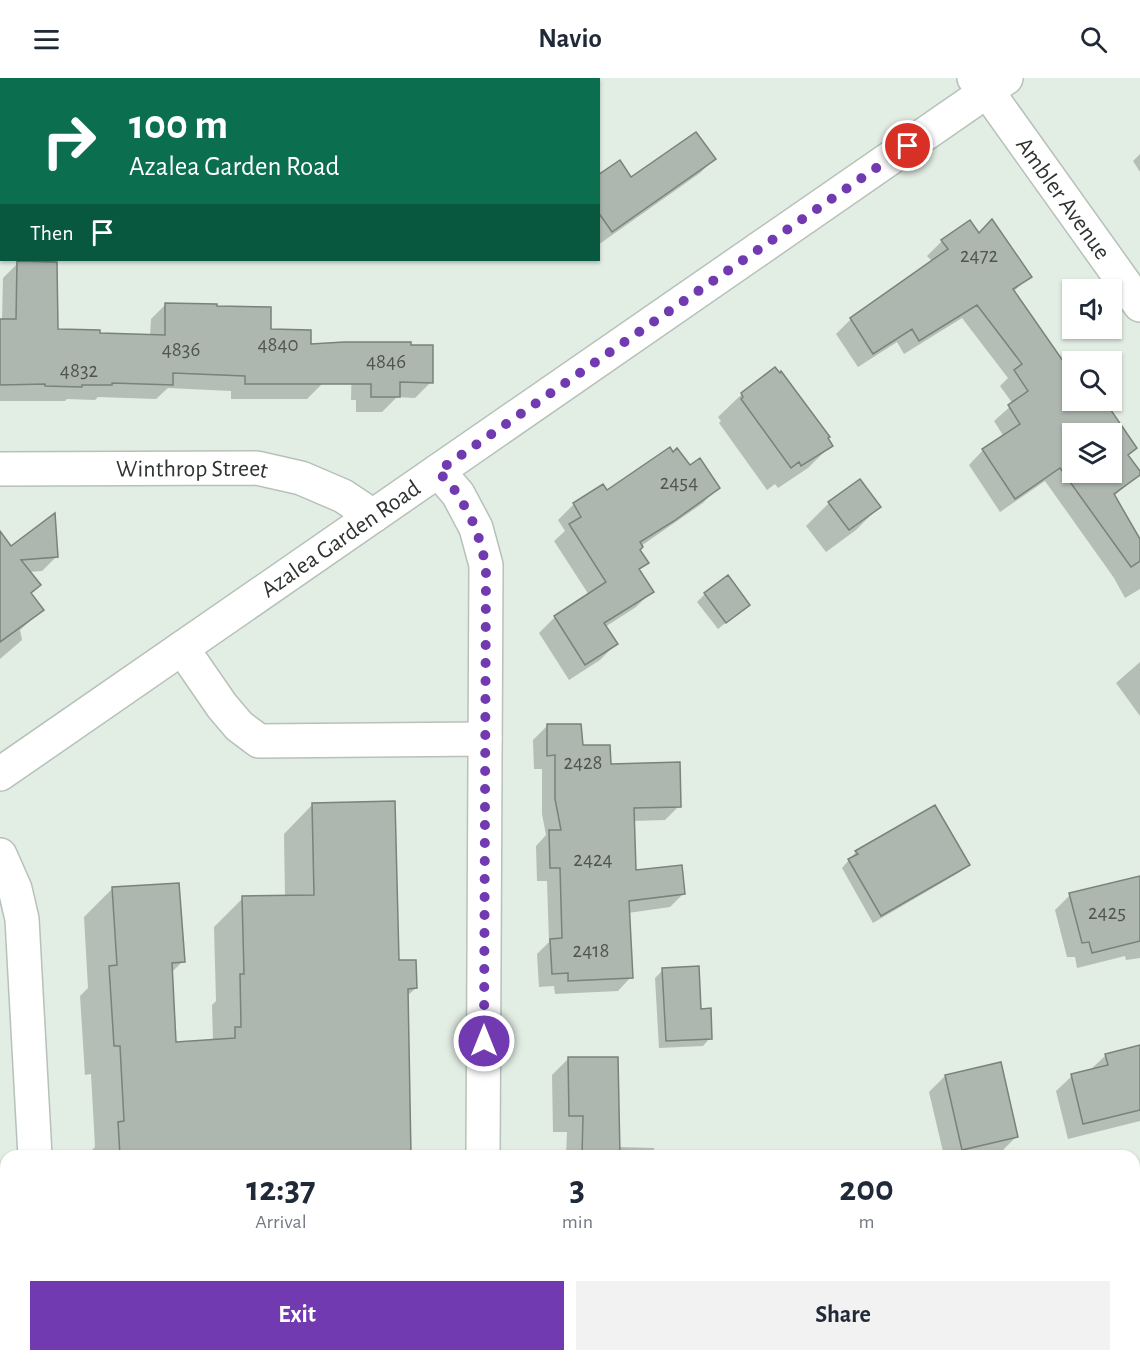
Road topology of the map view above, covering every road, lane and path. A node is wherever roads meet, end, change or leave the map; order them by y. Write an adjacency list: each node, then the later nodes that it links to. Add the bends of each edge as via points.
1 (989, 82): 2 (street, Ambler Avenue); 4 (street, Azalea Garden Road)
2 (1140, 305)
3 (0, 469): 5 (street, Winthrop Street, via 258,468 301,478 343,496)
4 (438, 471): 5 (street, Azalea Garden Road); 7 (street, via 458,494 476,528 486,565)
5 (373, 516): 6 (street, Azalea Garden Road)
6 (182, 648): 7 (street, via 222,706 259,741); 8 (street, Azalea Garden Road)
7 (485, 740): 11 (street)
8 (0, 774)
9 (0, 855): 10 (street, via 15,889 22,919)
10 (35, 1150)
11 (483, 1150)

